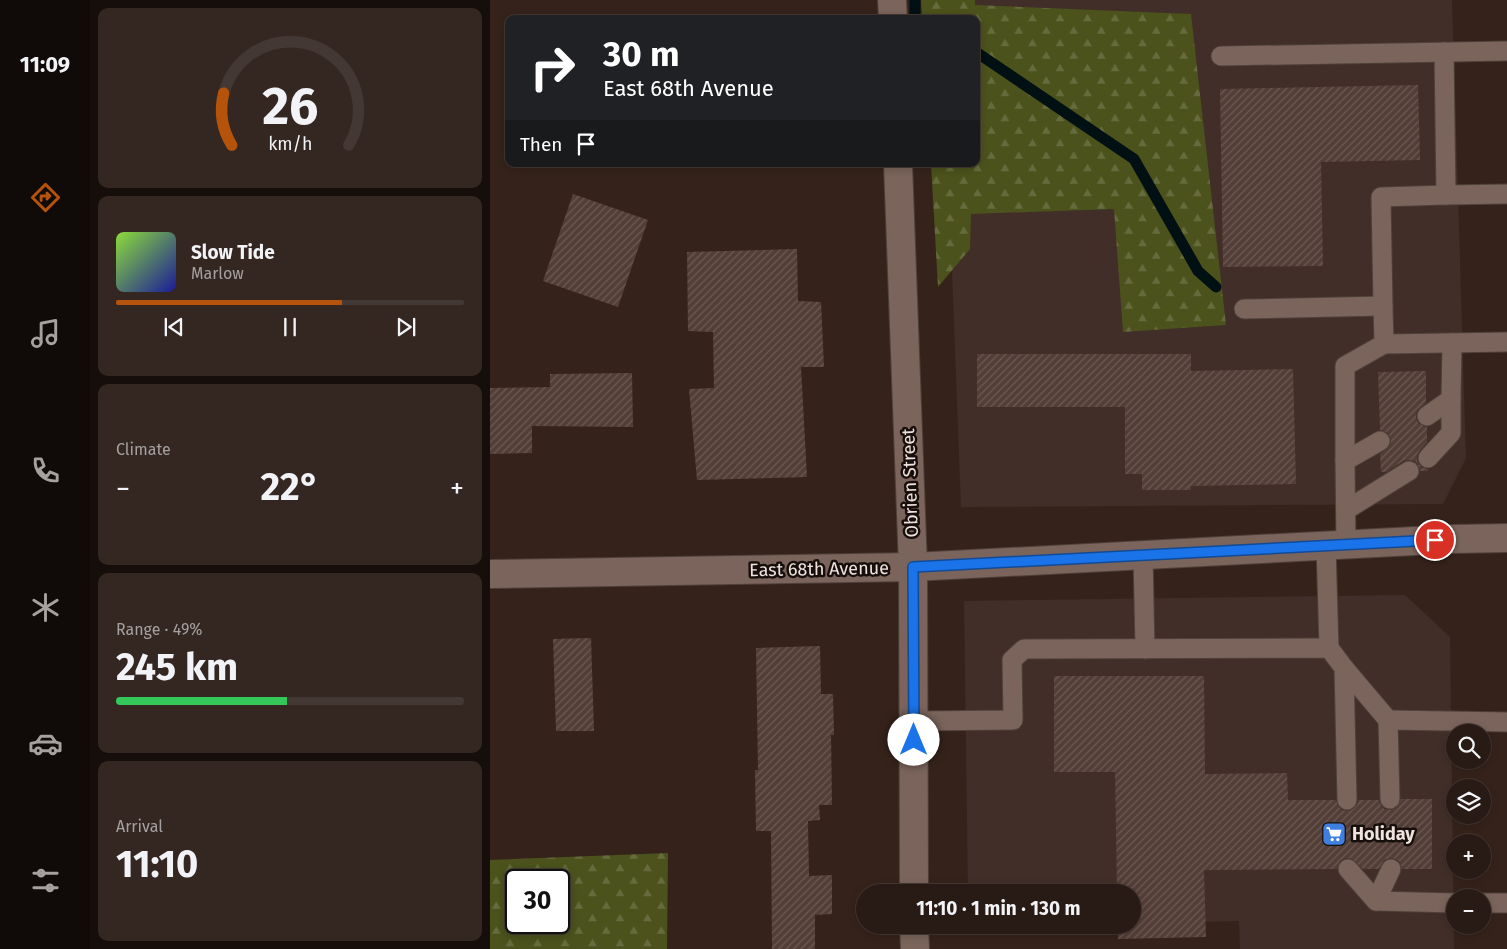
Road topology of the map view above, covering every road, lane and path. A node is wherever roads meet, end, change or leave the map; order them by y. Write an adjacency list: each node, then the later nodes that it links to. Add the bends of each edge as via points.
1 (892, 0): 2 (street)
2 (892, 15)
3 (1507, 51): 4 (lane)
4 (1444, 52): 5 (lane); 8 (lane)
5 (1221, 56)
6 (898, 167): 24 (street, Obrien Street)
7 (1507, 194): 8 (lane)
8 (1446, 195): 9 (lane, via 1381,197)
9 (1383, 306): 10 (lane); 13 (lane)
10 (1244, 309)
11 (1507, 342): 12 (lane)
12 (1452, 343): 13 (lane); 14 (lane)
13 (1384, 344): 18 (lane, via 1345,366)
14 (1451, 400): 15 (lane); 17 (lane, via 1451,433)
15 (1427, 416)
16 (1380, 442): 18 (lane)
17 (1428, 458)
18 (1346, 461): 20 (lane)
19 (1409, 471): 20 (lane)
20 (1346, 510): 22 (lane)
21 (1507, 538): 22 (street, East 68th Avenue)
22 (1336, 545): 23 (street, East 68th Avenue); 26 (lane)
23 (1143, 555): 24 (street, East 68th Avenue); 27 (lane)
24 (913, 567): 25 (street, East 68th Avenue); 30 (street, Obrien Street)
25 (490, 574)
26 (1329, 648): 27 (lane); 28 (lane)
27 (1145, 649): 30 (lane, via 1024,649 1012,660 1013,720)
28 (1344, 668): 29 (lane); 32 (lane)
29 (1388, 720): 31 (lane); 33 (lane)
30 (914, 721): 36 (street, Obrien Street)
31 (1507, 722)
32 (1347, 800)
33 (1390, 800)
34 (1348, 869): 37 (lane)
35 (1391, 869): 37 (lane)
36 (914, 884)
37 (1376, 901): 38 (lane)
38 (1446, 903)
39 (1491, 903): 40 (lane)
40 (1507, 903)
41 (914, 934): 42 (street)
42 (915, 949)

